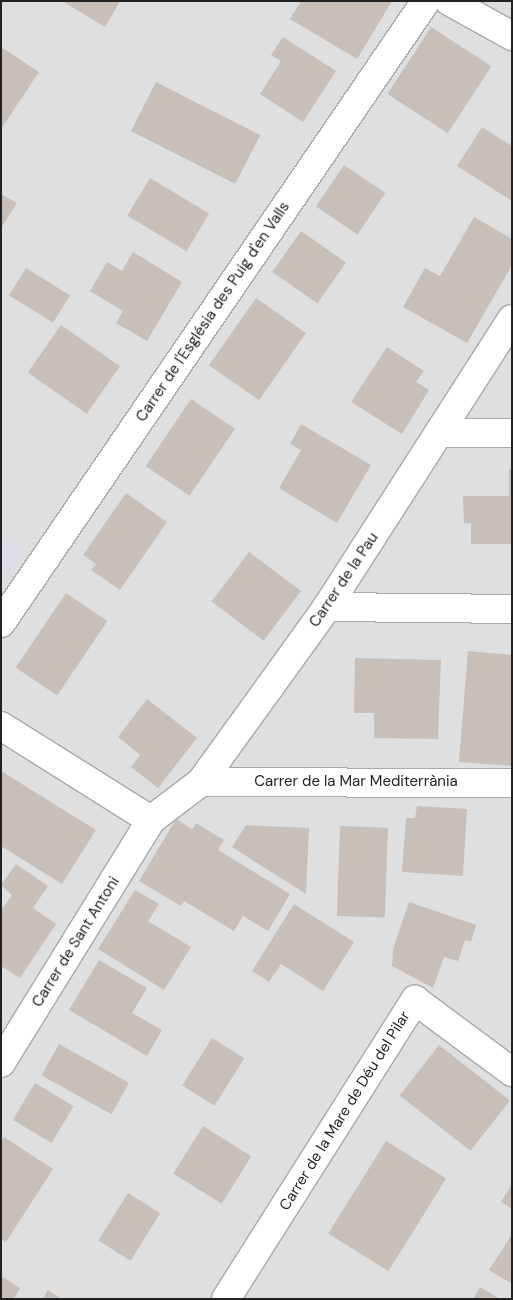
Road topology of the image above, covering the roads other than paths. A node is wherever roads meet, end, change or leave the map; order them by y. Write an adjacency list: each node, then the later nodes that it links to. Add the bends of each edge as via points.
1 (426, 1): 9 (street, Carrer de l'Església des Puig d'en Valls)
2 (449, 1): 3 (street)
3 (512, 36)
4 (512, 319): 5 (street, Carrer de la Pau)
5 (441, 432): 6 (street); 7 (street, Carrer de la Pau)
6 (512, 433)
7 (327, 607): 8 (street); 11 (street, Carrer de la Pau)
8 (512, 609)
9 (1, 623)
10 (1, 726): 13 (street)
11 (201, 782): 12 (street, Carrer de la Mar Mediterrània); 13 (street, Carrer de la Pau)
12 (512, 783)
13 (151, 820): 14 (street, Carrer de Sant Antoni)
14 (1, 1063)
15 (512, 1072): 16 (street, Carrer de la Mare de Déu del Pilar, via 415,1000)
16 (226, 1299)

